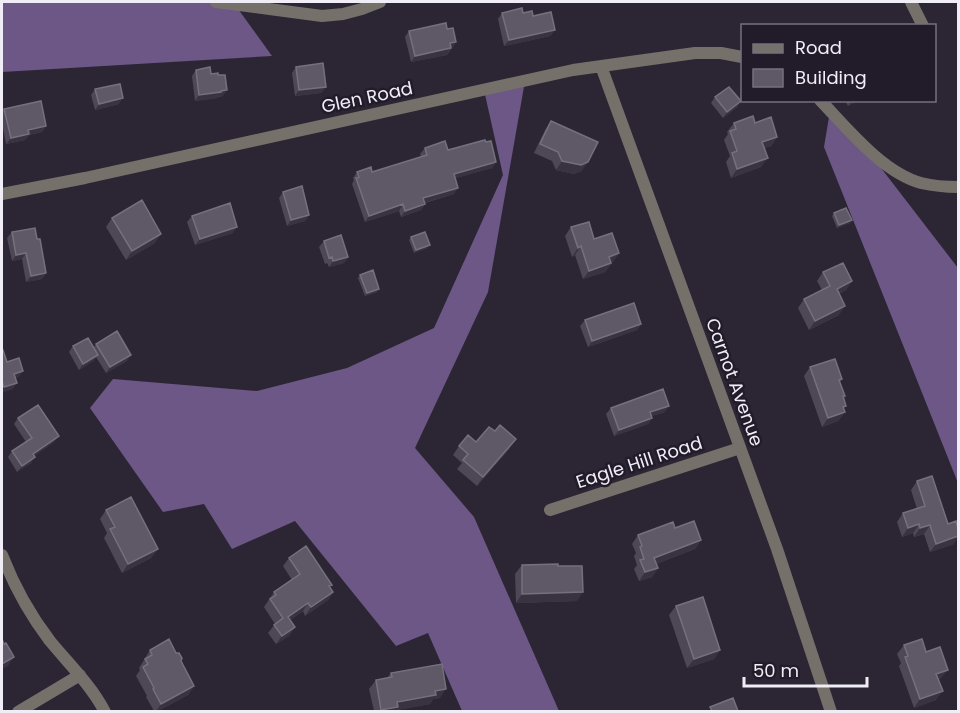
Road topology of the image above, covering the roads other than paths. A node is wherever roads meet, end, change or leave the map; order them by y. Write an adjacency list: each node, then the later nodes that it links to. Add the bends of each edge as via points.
1 (216, 2): 2 (street, via 322,16 344,14)
2 (380, 2)
3 (911, 2): 4 (street)
4 (922, 24)
5 (741, 57): 6 (street, Glen Road, via 695,52)
6 (601, 66): 9 (street, Glen Road); 10 (street, Carnot Avenue)
7 (822, 102): 8 (street, via 861,142 901,174 940,187)
8 (958, 187)
9 (2, 194)
10 (740, 448): 11 (street, Eagle Hill Road); 16 (street, Carnot Avenue)
11 (550, 510)
12 (2, 555): 13 (street, via 30,613)
13 (80, 675): 14 (street); 15 (street)
14 (18, 711)
15 (105, 711)
16 (831, 711)

